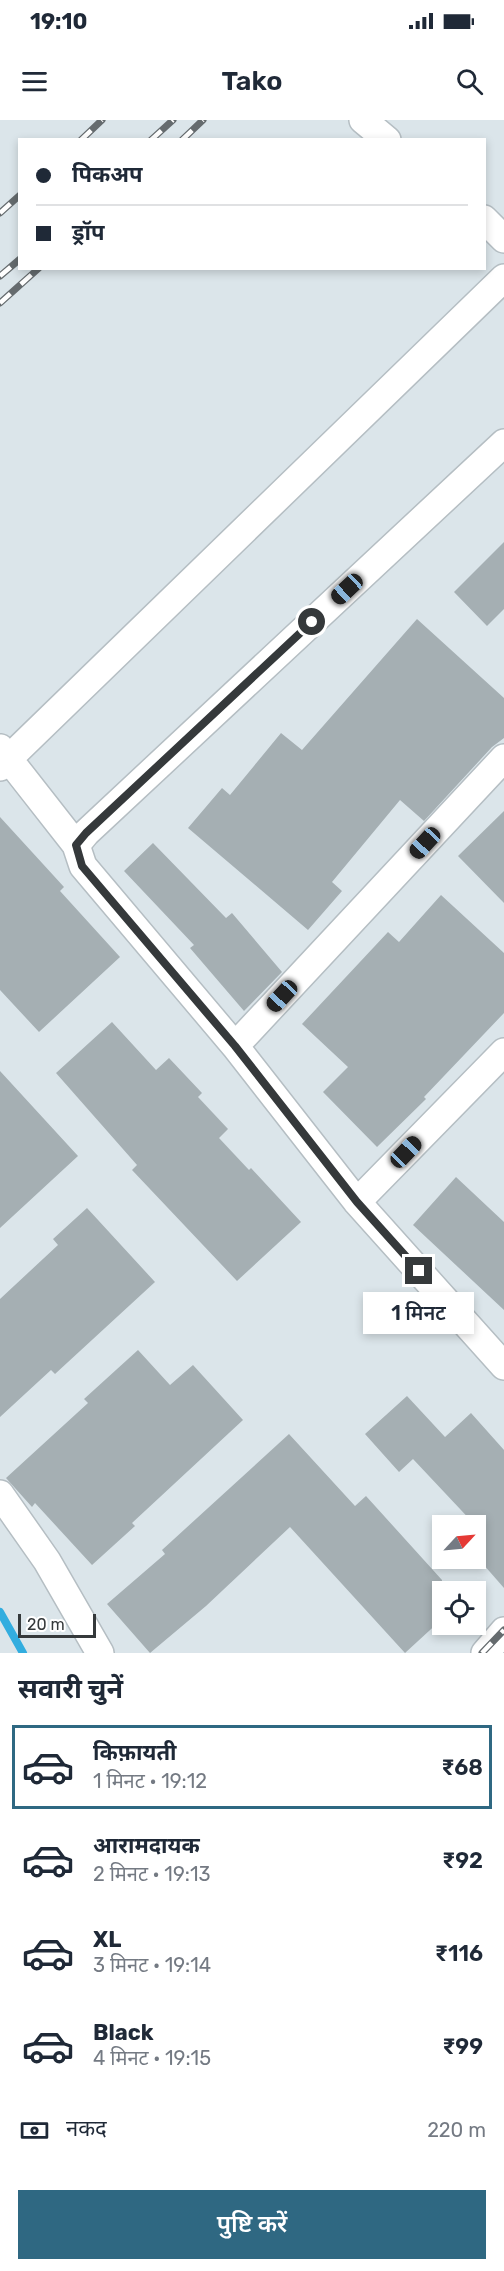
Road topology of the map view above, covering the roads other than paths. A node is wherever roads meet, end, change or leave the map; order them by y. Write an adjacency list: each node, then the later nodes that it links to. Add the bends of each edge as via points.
1 (363, 120): 2 (street)
2 (385, 138)
3 (486, 221): 4 (street)
4 (504, 239)
5 (504, 278): 7 (street)
6 (504, 443): 9 (street)
7 (3, 758): 9 (street)
8 (504, 758): 10 (street)
9 (76, 845): 10 (street, via 82,866)
10 (235, 1046): 12 (street)
11 (504, 1052): 12 (street)
12 (357, 1202): 13 (street)
13 (501, 1357)
14 (0, 1494): 16 (street, via 47,1561)
15 (504, 1631): 17 (street)
16 (100, 1653)
17 (485, 1653)

